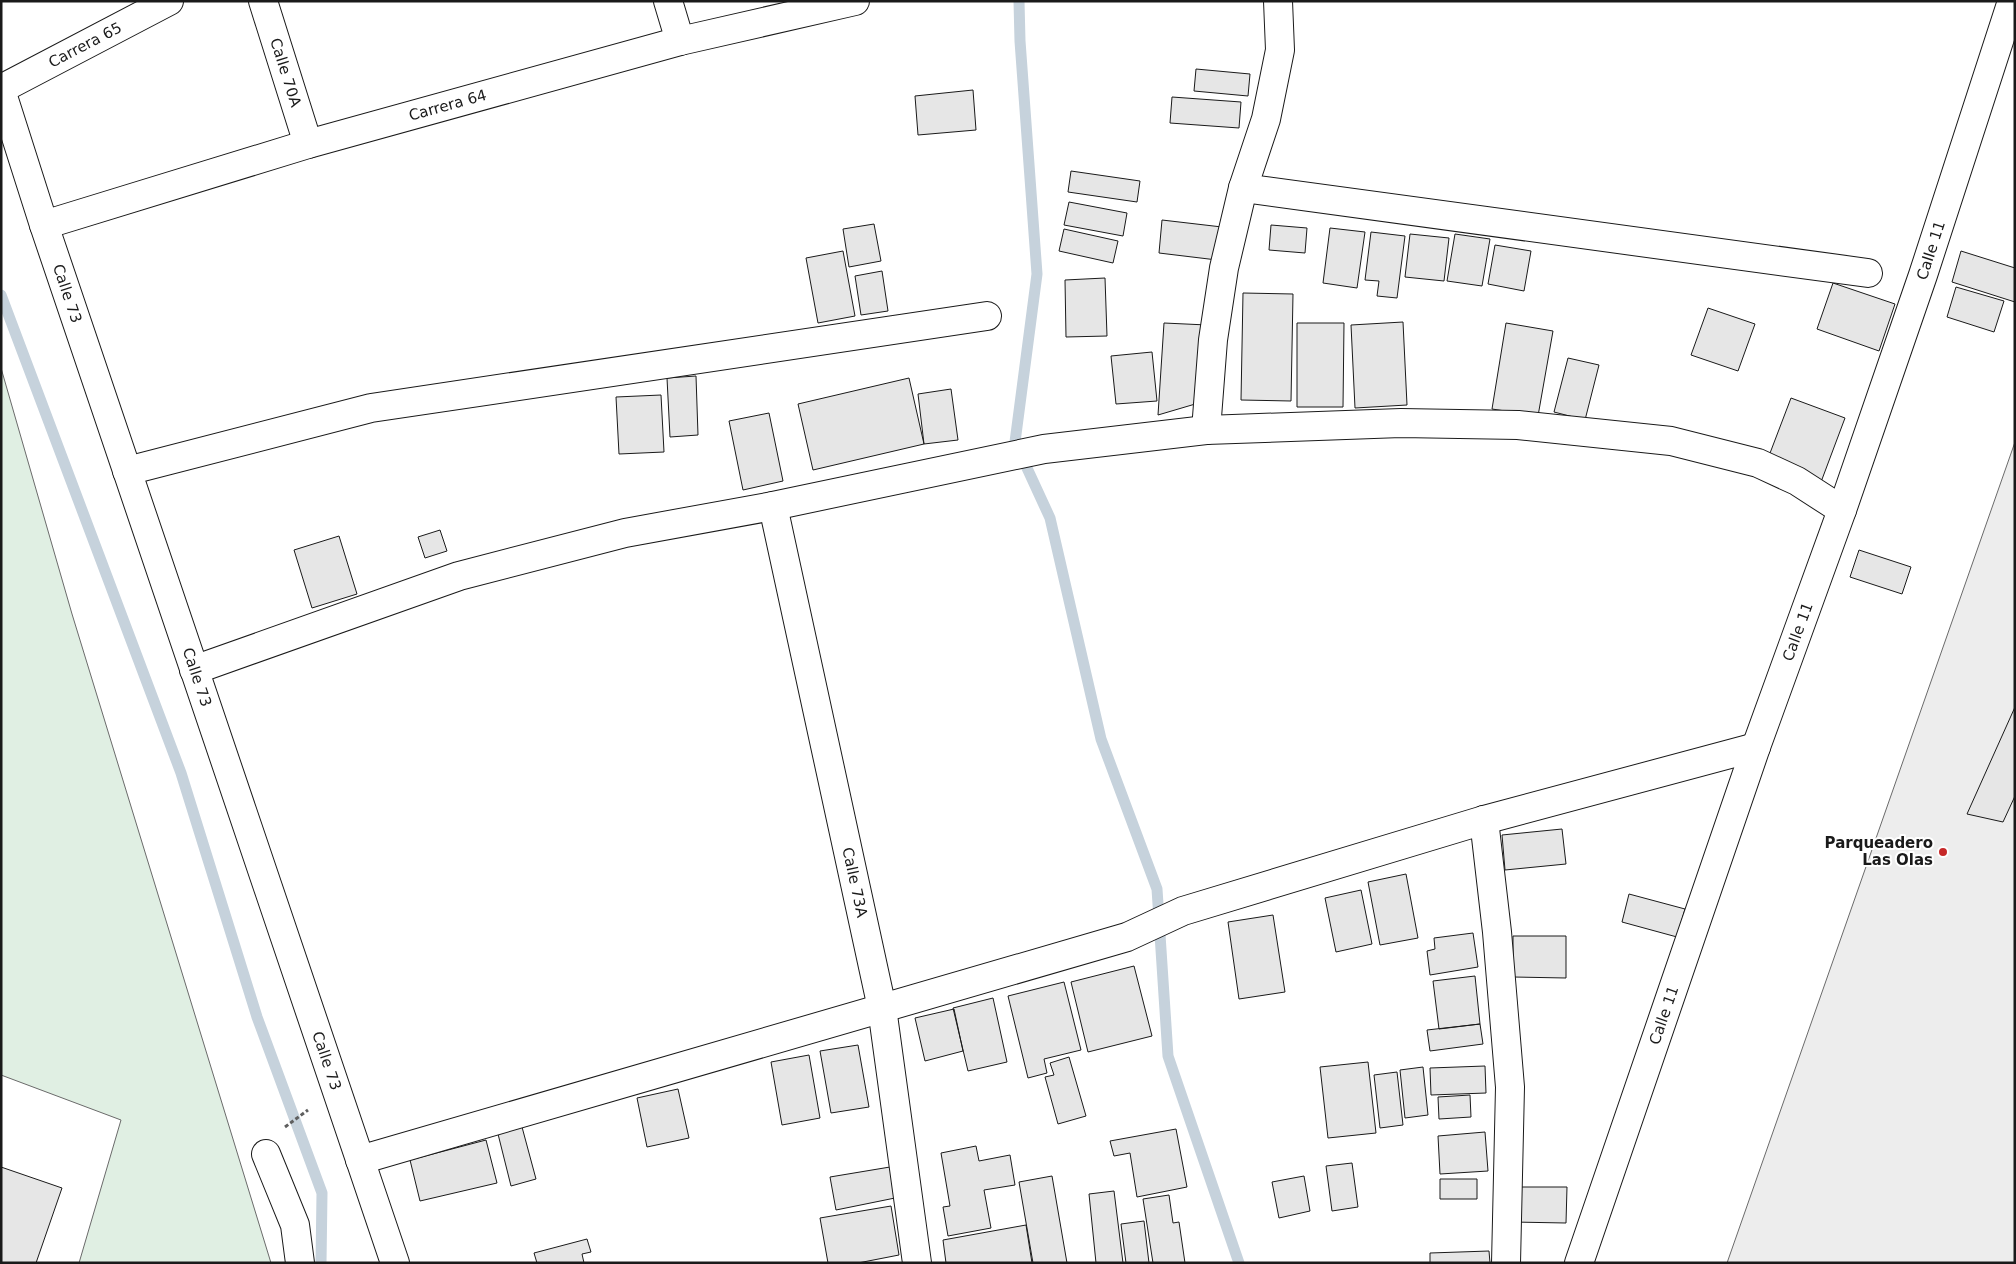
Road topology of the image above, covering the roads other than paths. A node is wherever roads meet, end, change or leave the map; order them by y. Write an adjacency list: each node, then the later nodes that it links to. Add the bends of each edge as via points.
1 (169, 1): 8 (street, Carrera 65)
2 (263, 1): 9 (street, Calle 70A)
3 (668, 1): 7 (street)
4 (855, 1): 7 (street, Carrera 64)
5 (1278, 1): 10 (street, via 1280,50 1266,118)
6 (2009, 2): 17 (street, Calle 11, via 1923,275)
7 (680, 40): 9 (street, Carrera 64)
8 (1, 89): 11 (street, Calle 73)
9 (308, 144): 11 (street, Carrera 64)
10 (1243, 188): 12 (street); 14 (street, via 1224,268 1213,340)
11 (44, 225): 15 (street, Calle 73)
12 (1868, 274)
13 (987, 316): 15 (street, via 371,408)
14 (1206, 430): 16 (street, via 1044,449); 17 (street, via 1401,423 1518,426 1671,441 1758,464 1797,481)
15 (127, 471): 18 (street, Calle 73)
16 (773, 506): 18 (street, via 625,533 459,576); 21 (street, Calle 73A)
17 (1842, 510): 19 (street, Calle 11)
18 (194, 670): 23 (street, Calle 73)
19 (1756, 747): 20 (street); 28 (street, Calle 11)
20 (1484, 820): 21 (street, via 1183,912 1127,937); 27 (street, via 1510,1087)
21 (882, 1008): 23 (street); 26 (street, Calle 73A)
22 (266, 1154): 24 (street, via 295,1225)
23 (360, 1160): 25 (street, Calle 73)
24 (300, 1263)
25 (394, 1263)
26 (916, 1263)
27 (1506, 1263)
28 (1579, 1263)

